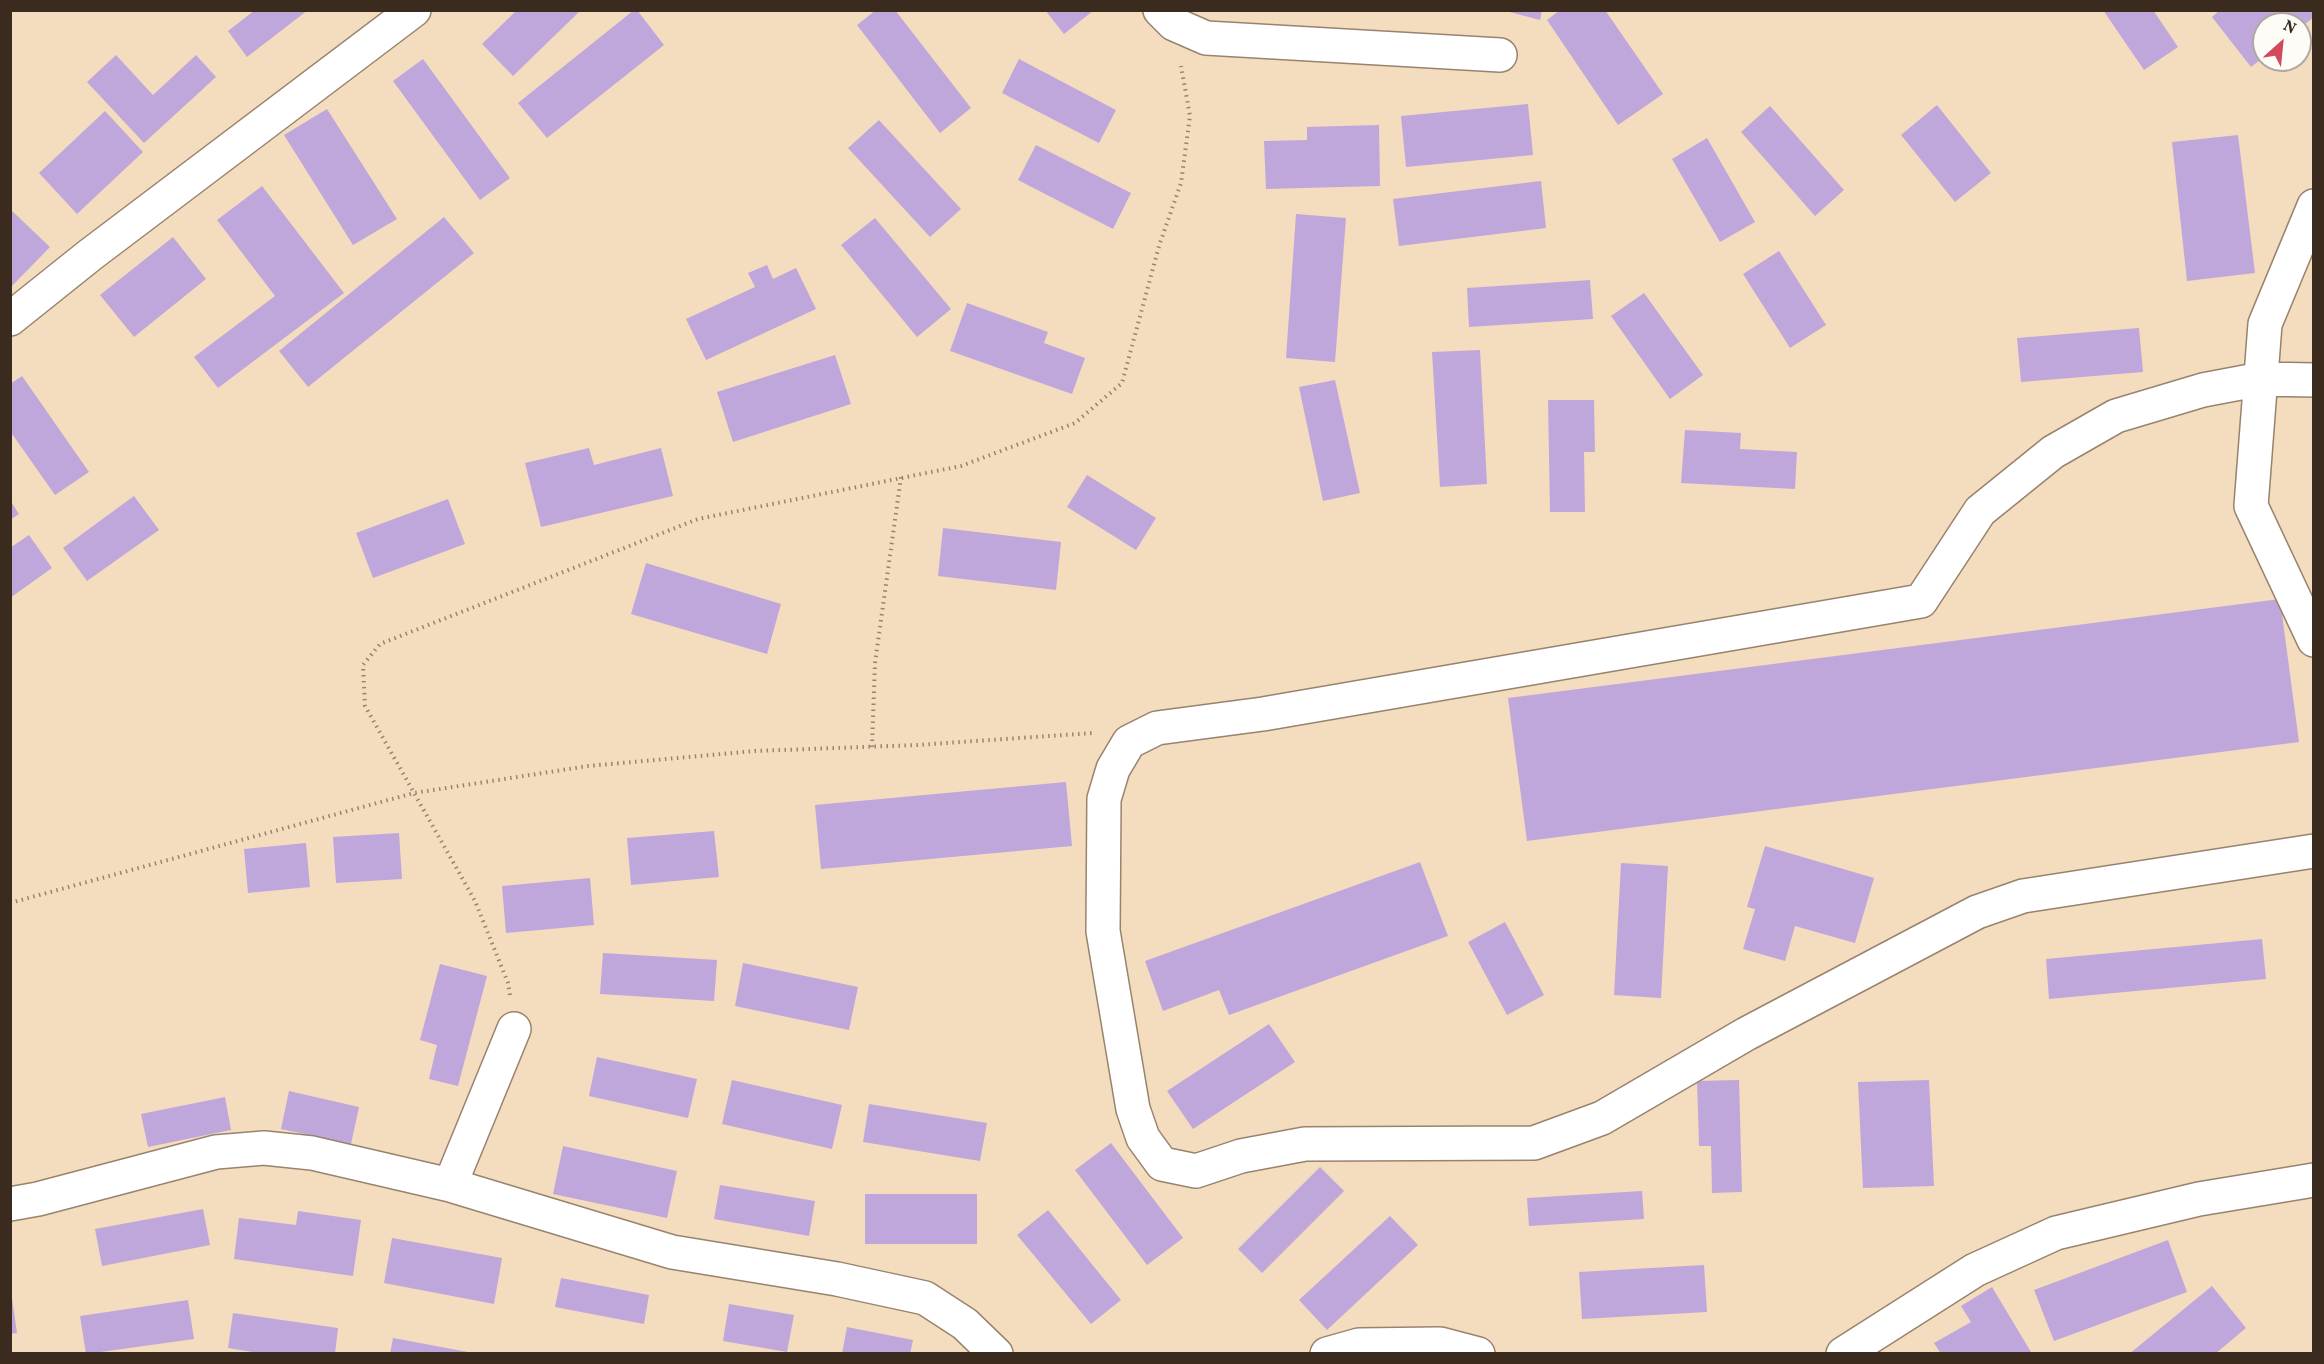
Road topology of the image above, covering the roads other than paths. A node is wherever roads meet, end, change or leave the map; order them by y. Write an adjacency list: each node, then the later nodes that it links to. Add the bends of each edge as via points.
1 (414, 10): 5 (street)
2 (1167, 17): 3 (street, via 1206,38)
3 (1500, 55)
4 (2313, 206): 6 (street, via 2265,324)
5 (10, 319)
6 (2260, 379): 7 (street); 8 (street, via 2251,506); 9 (street, via 2204,390 2116,416 2053,452 1980,511 1921,601 1263,714 1157,728 1129,742 1113,769 1104,799 1103,931 1133,1108 1143,1138 1162,1164 1196,1171 1242,1156 1305,1144 1534,1143 1602,1118 1746,1034 1977,912 2024,896)
7 (2313, 380)
8 (2313, 640)
9 (2313, 851)
10 (514, 1029): 12 (street)
11 (2313, 1180): 17 (street, via 2199,1199 2056,1233 1975,1270)
12 (450, 1185): 13 (street, via 312,1153 264,1148 216,1152); 14 (street, via 672,1252 925,1298 965,1324)
13 (10, 1204)
14 (996, 1353)
15 (1327, 1353): 16 (street, via 1359,1345 1440,1344)
16 (1478, 1353)
17 (1843, 1353)

